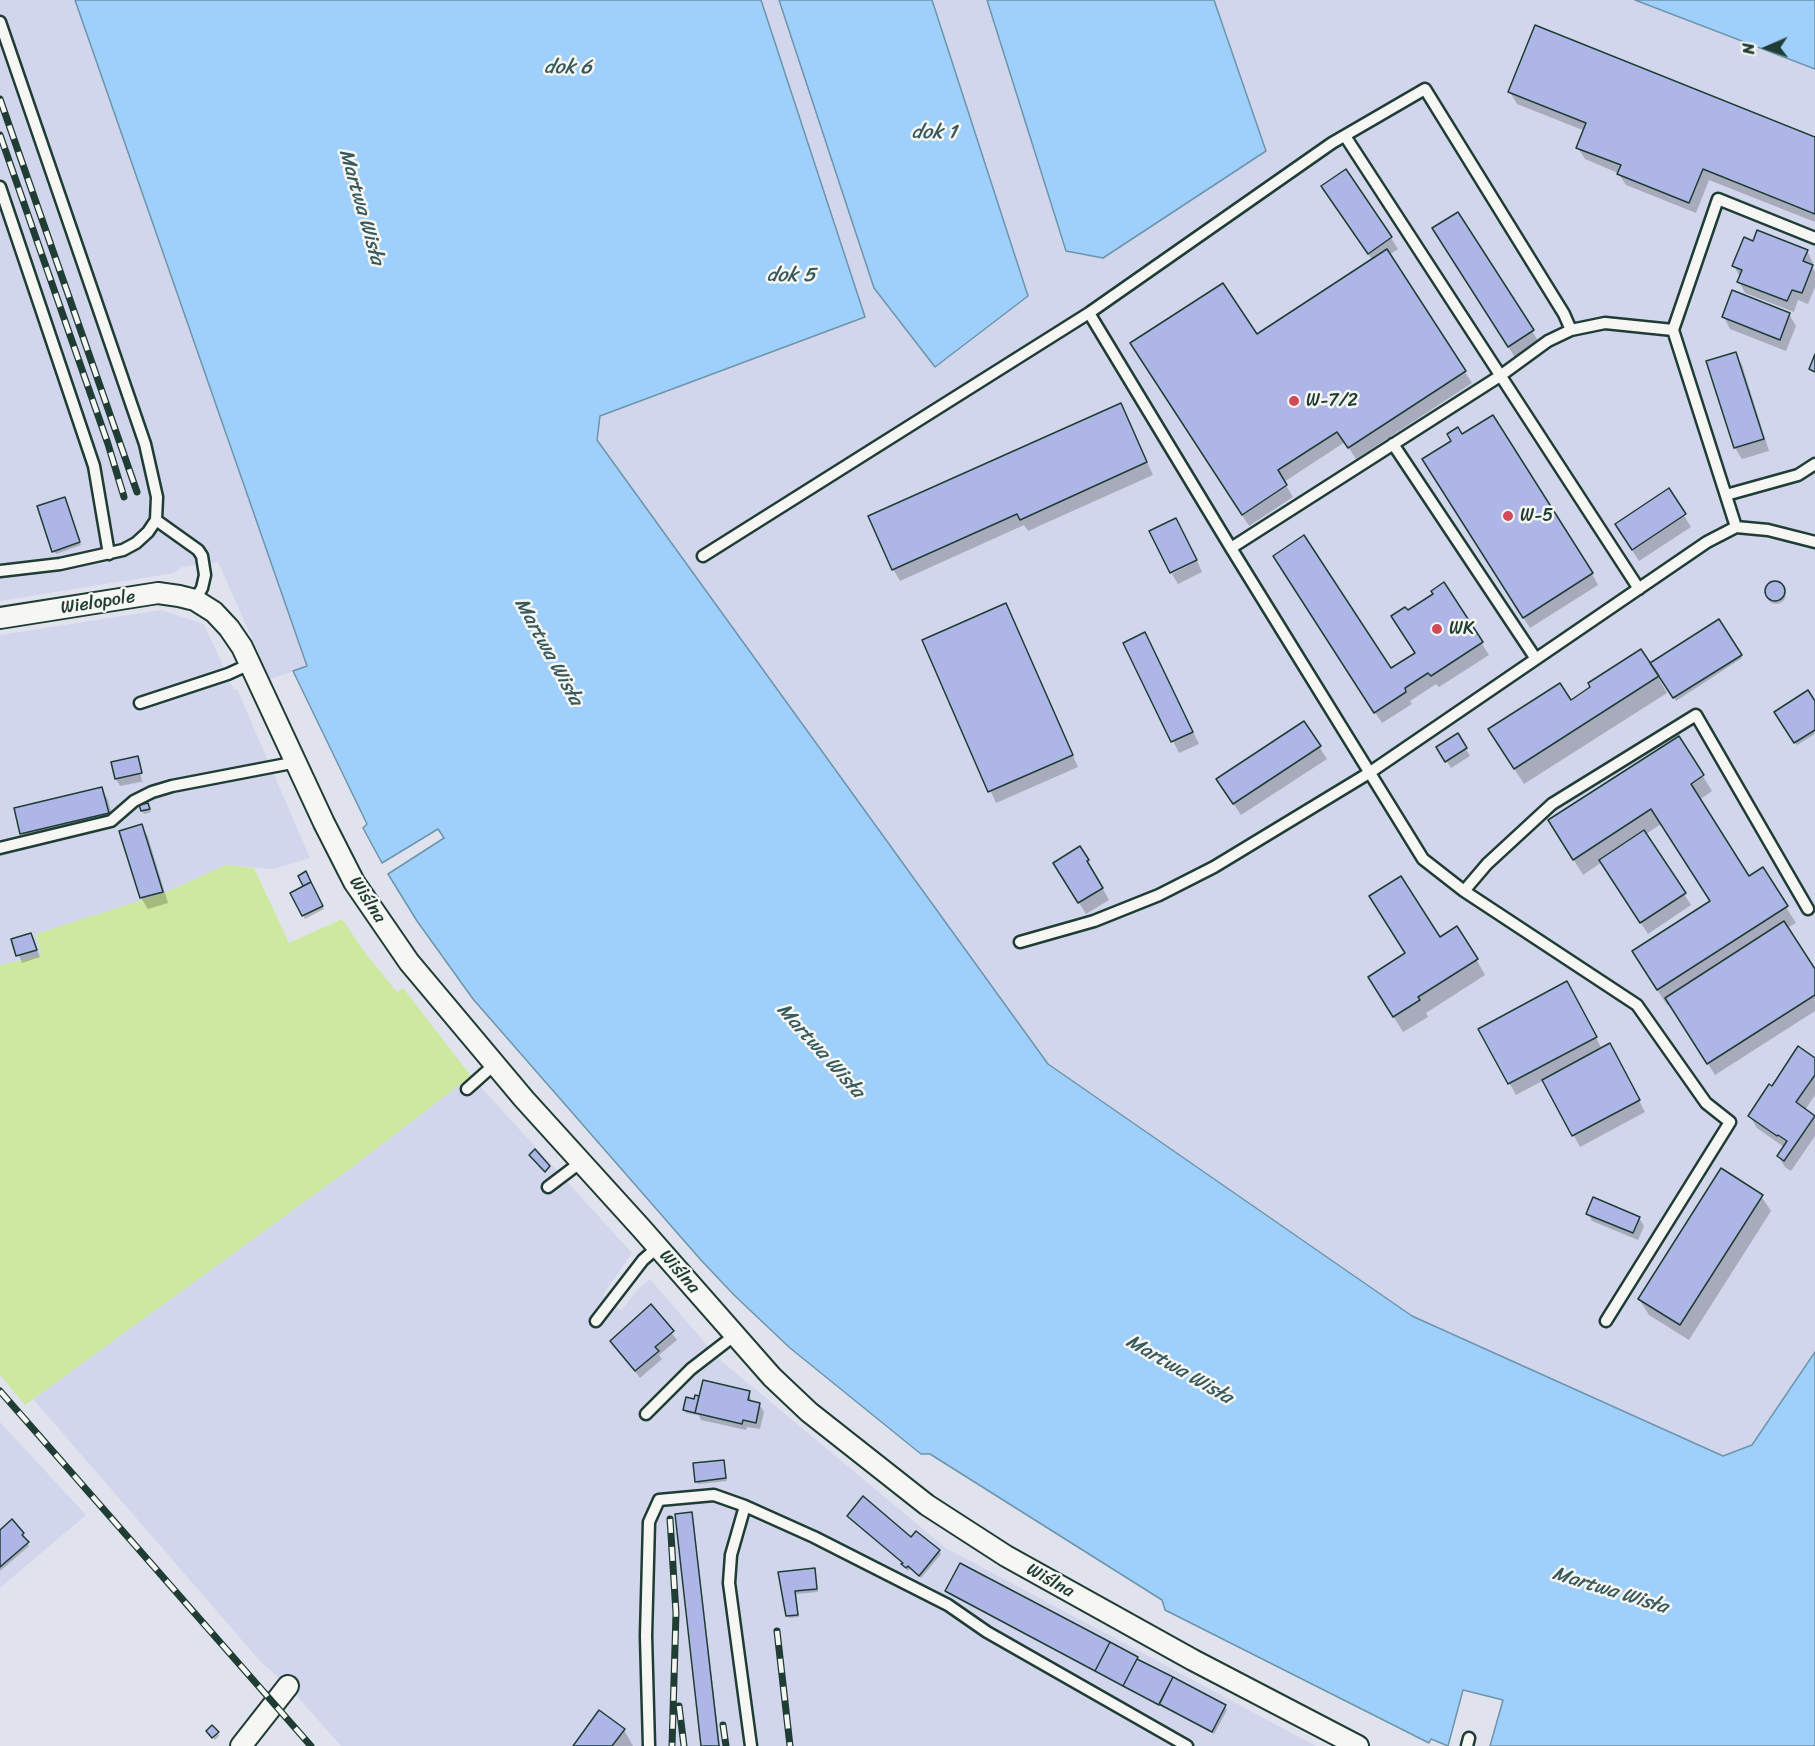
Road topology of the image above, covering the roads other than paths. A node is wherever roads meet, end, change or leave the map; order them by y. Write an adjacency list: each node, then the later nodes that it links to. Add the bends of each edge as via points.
1 (0, 22): 12 (lane, via 145,444 157,497)
2 (1345, 136): 5 (lane); 6 (lane, via 1425,88); 8 (lane)
3 (0, 187): 16 (lane, via 94,466)
4 (1815, 238): 7 (lane, via 1718,199)
5 (1089, 313): 15 (lane); 17 (lane)
6 (1571, 330): 7 (lane, via 1605,323); 8 (lane, via 1548,341)
7 (1673, 330): 11 (lane)
8 (1500, 376): 9 (lane); 19 (lane)
9 (1393, 444): 15 (lane); 22 (lane)
10 (1815, 465): 11 (lane, via 1797,475)
11 (1726, 495): 13 (lane)
12 (156, 520): 16 (lane, via 136,543); 20 (lane, via 202,556 205,574)
13 (1736, 527): 14 (lane, via 1768,530); 19 (lane, via 1707,542)
14 (1815, 542)
15 (1231, 548): 26 (lane)
16 (109, 554): 18 (lane)
17 (703, 556)
18 (0, 571)
19 (1640, 589): 22 (lane)
20 (195, 600): 21 (street, Wielopole, via 158,593); 23 (street, Wiślna, via 229,627)
21 (0, 618)
22 (1536, 659): 26 (lane)
23 (250, 664): 24 (lane); 25 (street, Wiślna)
24 (140, 703)
25 (297, 762): 27 (lane, via 162,789 134,801 111,821); 31 (street, Wiślna, via 364,898 409,962)
26 (1369, 773): 28 (lane, via 1423,859); 30 (lane, via 1214,867 1159,895 1094,921)
27 (0, 848)
28 (1464, 891): 29 (lane, via 1487,864 1552,804 1696,715); 37 (lane, via 1637,1005 1706,1103 1730,1122)
29 (1808, 909)
30 (1020, 942)
31 (495, 1064): 32 (lane); 33 (street, Wiślna)
32 (467, 1089)
33 (581, 1162): 34 (lane); 35 (street, Wiślna)
34 (548, 1187)
35 (658, 1247): 36 (lane, via 643,1260); 38 (street, Wiślna)
36 (596, 1321)
37 (1606, 1321)
38 (735, 1335): 39 (lane, via 691,1369); 46 (street, Wiślna, via 809,1412 927,1505 1006,1557)
39 (646, 1414)
40 (745, 1506): 43 (lane, via 714,1495 659,1500 649,1522 646,1636); 44 (lane, via 731,1555 729,1583); 45 (lane, via 948,1605 987,1632)
41 (288, 1686): 42 (street)
42 (241, 1746)
43 (650, 1746)
44 (751, 1746)
45 (1187, 1746)
46 (1358, 1746)

